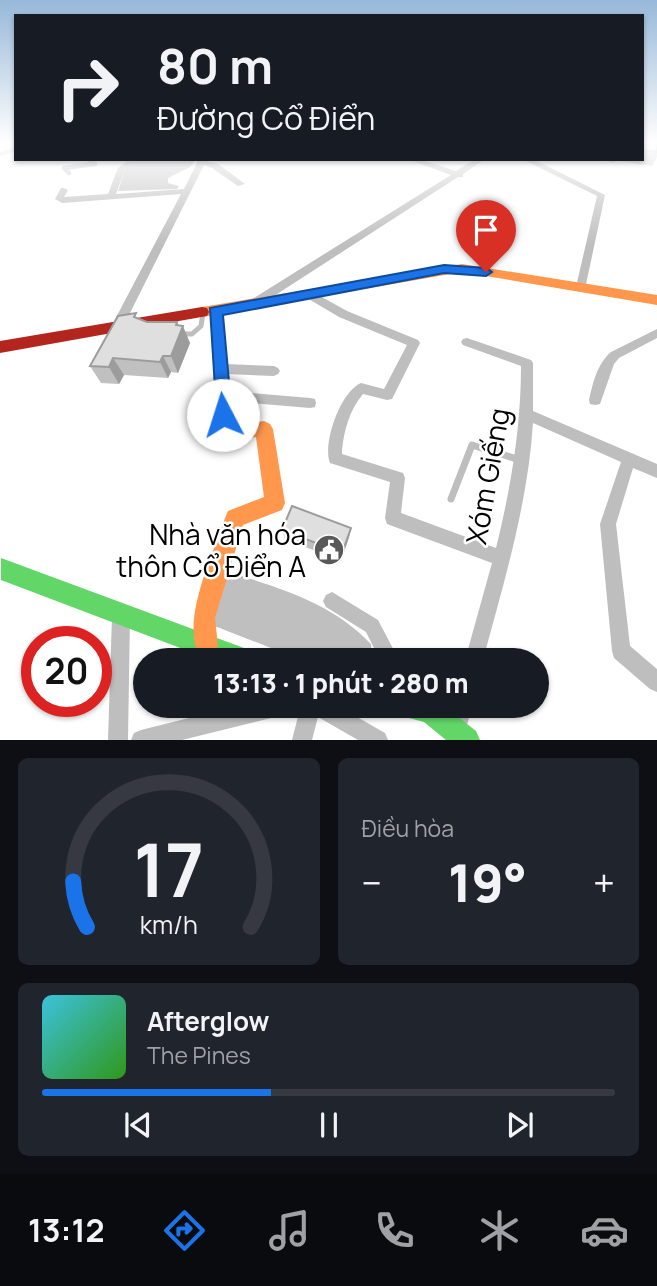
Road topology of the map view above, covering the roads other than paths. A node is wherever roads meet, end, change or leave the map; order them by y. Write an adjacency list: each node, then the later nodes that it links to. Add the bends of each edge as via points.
1 (119, 177): 9 (street)
2 (193, 177): 8 (street)
3 (231, 177): 6 (street)
4 (457, 177): 13 (street, via 291,276)
5 (560, 177): 10 (street, via 601,198)
6 (238, 181)
7 (64, 190): 9 (street, via 59,199)
8 (186, 191): 9 (street); 15 (street)
9 (112, 194)
10 (581, 287): 11 (street, via 462,268); 12 (street)
11 (311, 295): 13 (street); 31 (street, via 343,314 414,343 387,395 361,387 353,394 334,447 335,458 398,478 393,518)
12 (657, 300)
13 (253, 304): 14 (street)
14 (209, 312): 15 (street, via 153,326); 17 (lane, via 191,334); 20 (street)
15 (117, 327): 19 (street)
16 (657, 333): 23 (street, via 604,363)
17 (169, 334)
18 (467, 342): 25 (street, Xóm Giếng, via 527,363)
19 (0, 347)
20 (219, 369): 21 (street); 22 (street)
21 (274, 371)
22 (221, 396): 24 (street); 26 (lane)
23 (595, 400)
24 (310, 403)
25 (529, 415): 27 (street); 28 (street, Xóm Giếng)
26 (225, 433): 35 (street, via 264,429 275,503 235,519 204,618)
27 (629, 459): 29 (street); 39 (street, via 608,524 621,651)
28 (522, 460): 30 (lane, via 472,445); 31 (street, Xóm Giếng)
29 (657, 471)
30 (451, 499)
31 (501, 558): 38 (street, Xóm Giếng)
32 (1, 569): 34 (street)
33 (332, 601): 37 (street, via 372,626)
34 (121, 616): 35 (street); 46 (street)
35 (206, 646): 36 (street)
36 (211, 648)
37 (384, 648)
38 (477, 648)
39 (657, 682)
40 (230, 718): 47 (street)
41 (309, 718): 48 (street)
42 (337, 718): 49 (street)
43 (439, 718): 45 (street)
44 (462, 718): 45 (street)
45 (461, 736)
46 (118, 740)
47 (141, 740)
48 (302, 740)
49 (378, 740)

